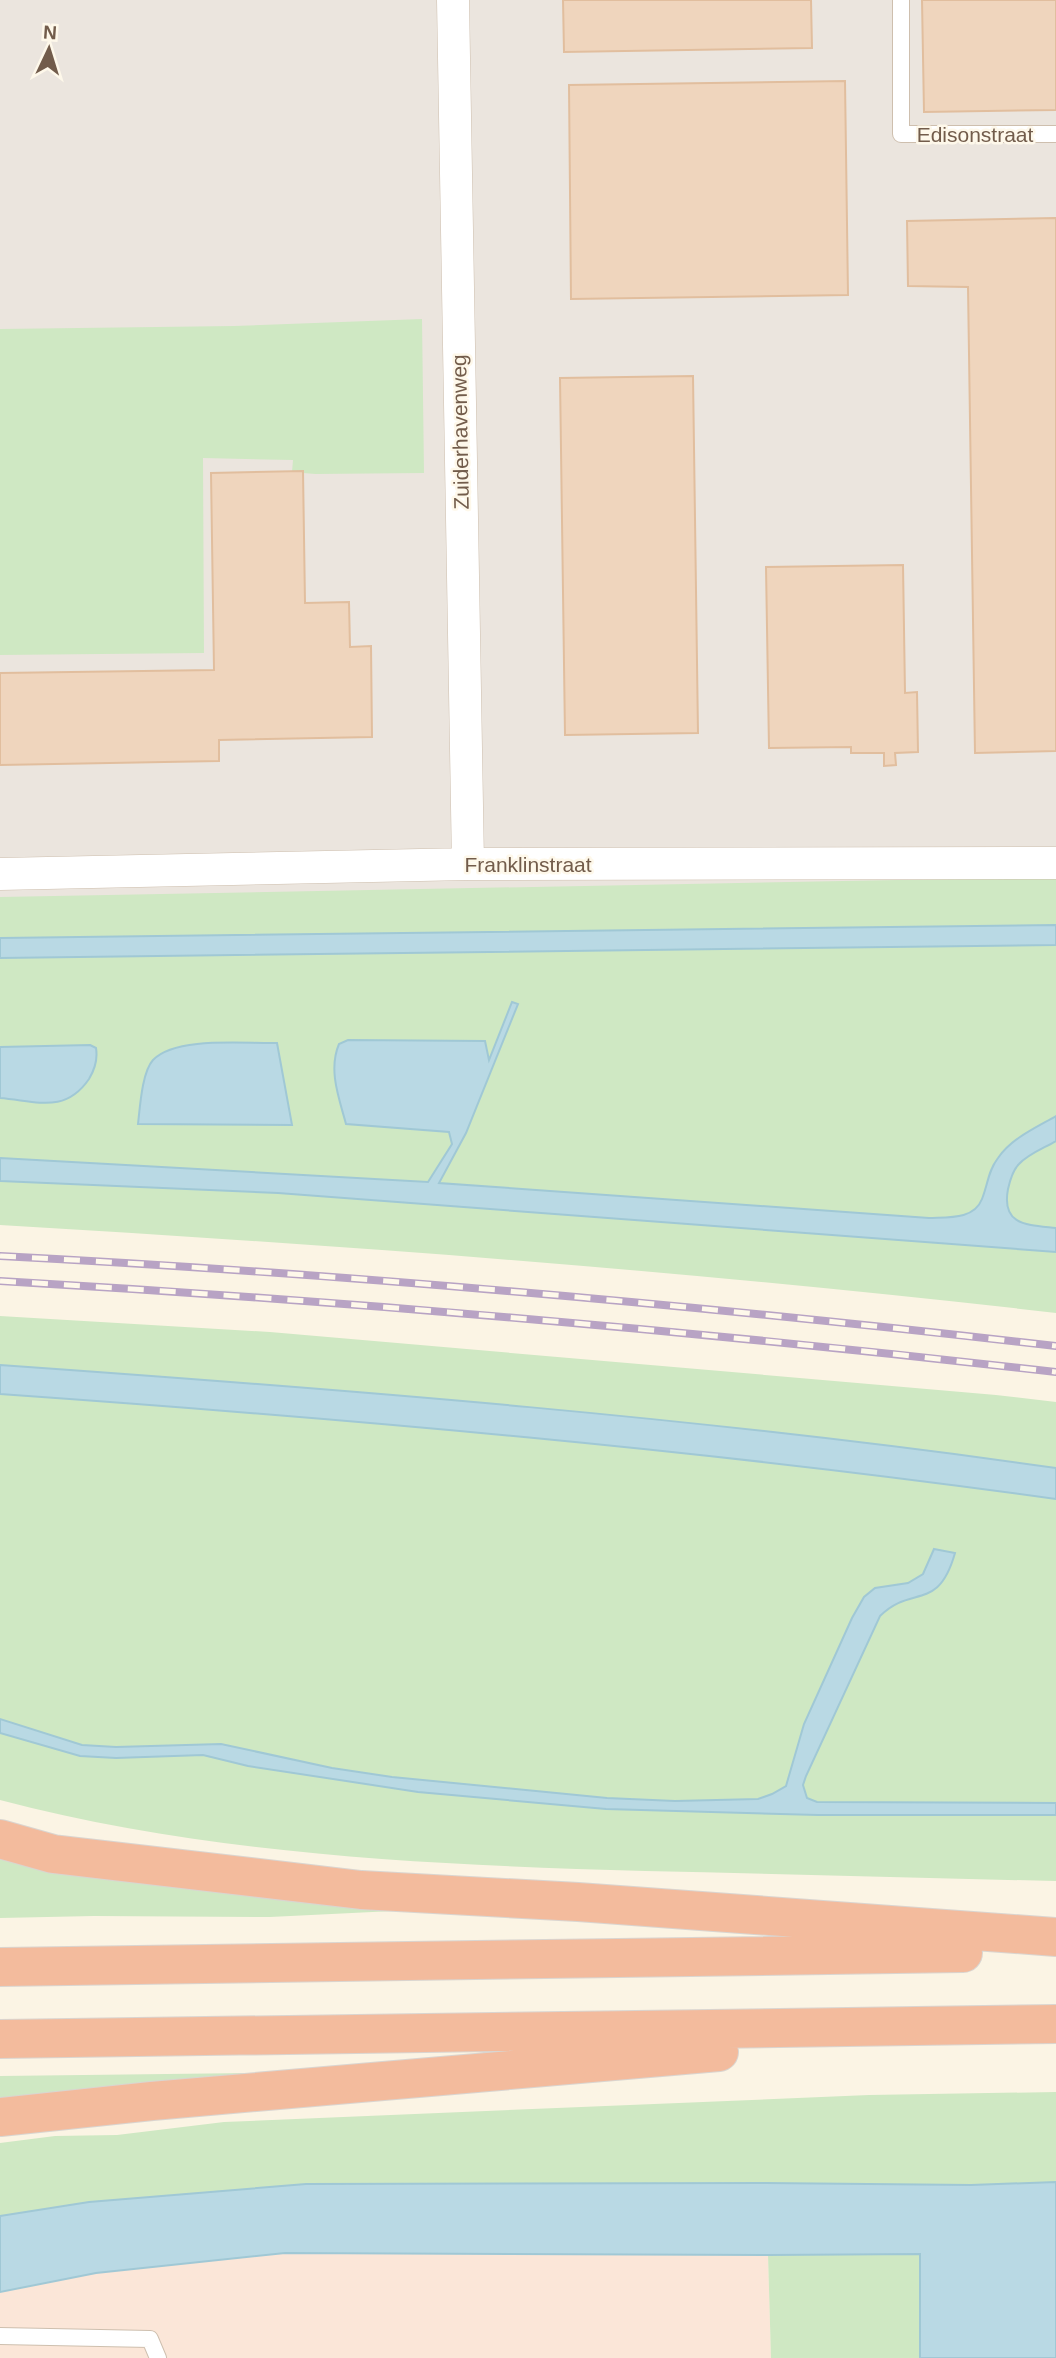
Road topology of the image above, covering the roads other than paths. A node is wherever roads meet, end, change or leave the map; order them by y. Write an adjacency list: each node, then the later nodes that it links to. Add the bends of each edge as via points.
1 (453, 0): 5 (street, Zuiderhavenweg)
2 (901, 0): 3 (lane, Edisonstraat, via 901,134)
3 (1056, 134)
4 (1056, 863): 5 (street, Franklinstraat)
5 (468, 864): 6 (street, Franklinstraat)
6 (0, 874)
7 (0, 1839): 8 (highway, via 53,1854 361,1890)
8 (1056, 1937)
9 (1056, 1951): 10 (highway)
10 (0, 1967)
11 (1043, 2024): 12 (highway); 13 (highway)
12 (0, 2039)
13 (0, 2117)
14 (0, 2336): 15 (lane, via 150,2339)
15 (158, 2358)

